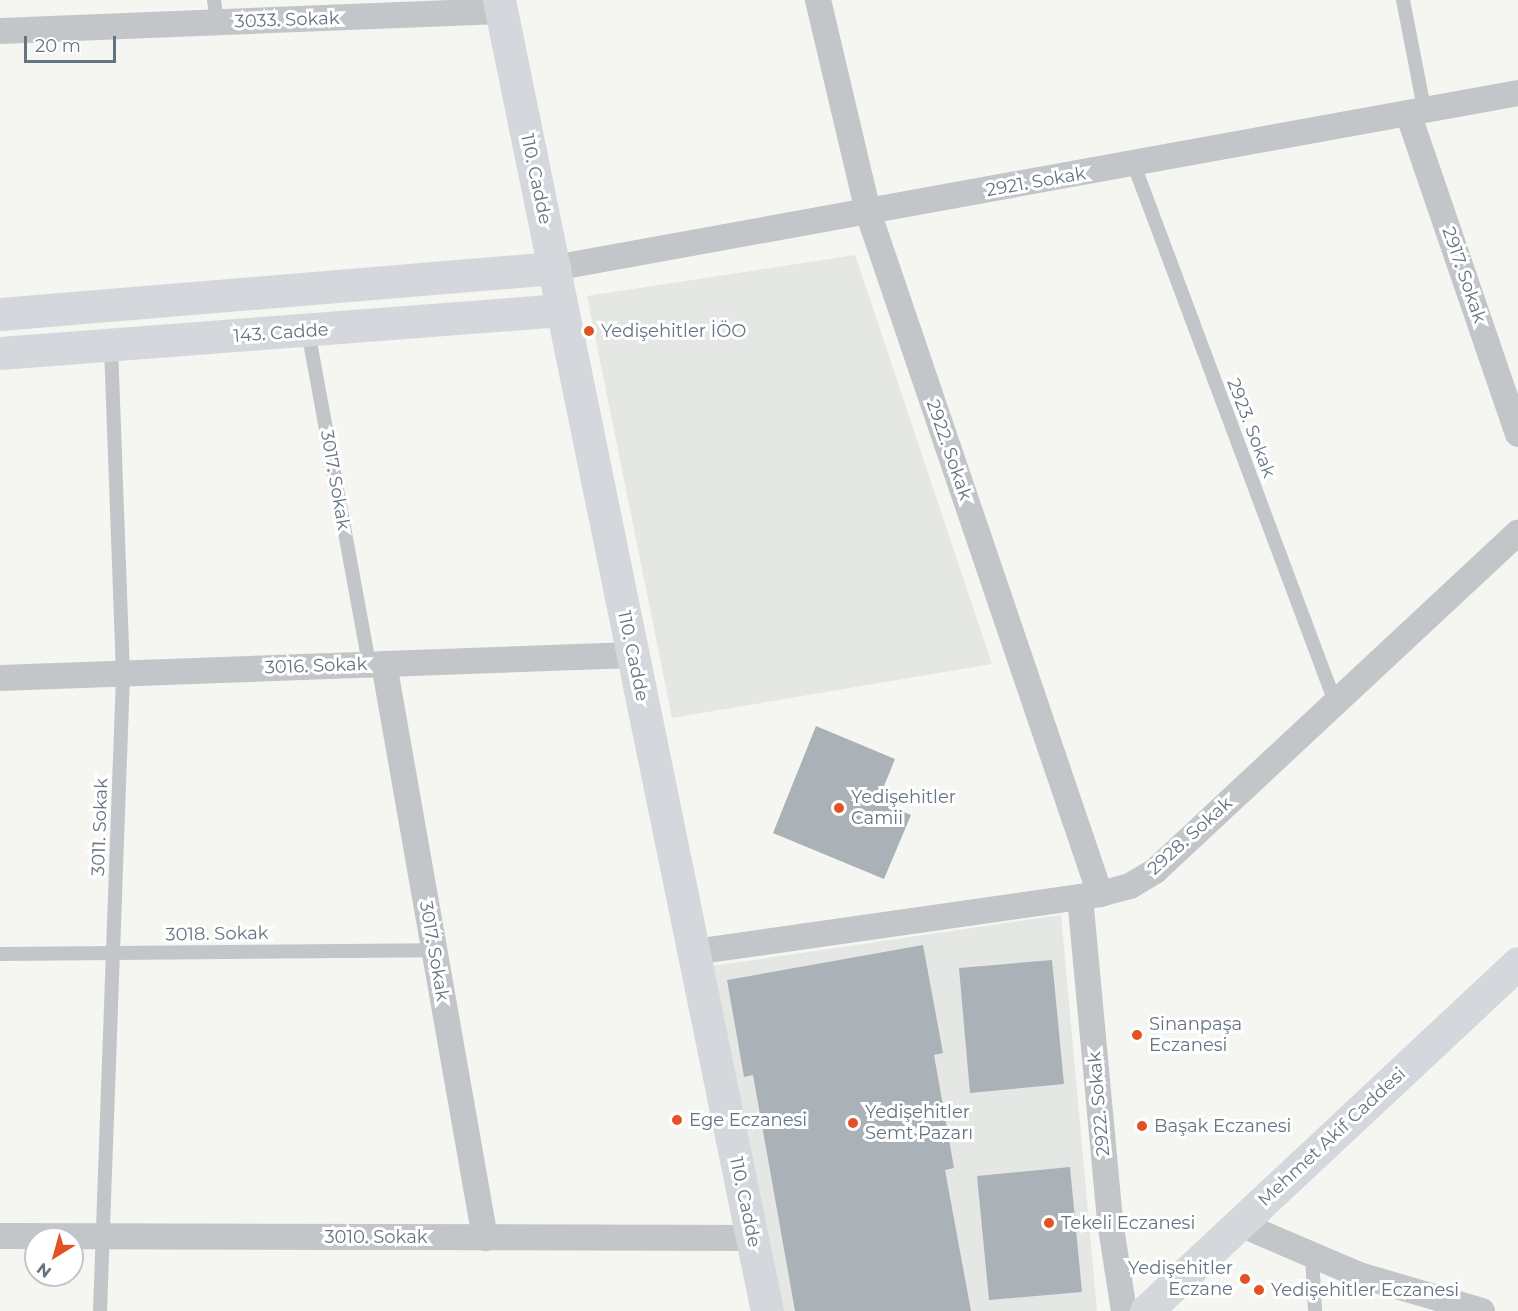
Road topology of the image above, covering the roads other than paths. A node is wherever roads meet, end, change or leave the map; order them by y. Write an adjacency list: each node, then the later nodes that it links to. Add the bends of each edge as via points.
1 (818, 0): 9 (street, 2922. Sokak)
2 (1403, 0): 7 (lane)
3 (500, 5): 4 (street, 3033. Sokak); 10 (street, 110. Cadde)
4 (216, 11): 5 (street, 3033. Sokak)
5 (0, 31)
6 (1518, 93): 7 (street, 2921. Sokak)
7 (1417, 114): 8 (street, 2921. Sokak); 16 (street, 2917. Sokak)
8 (1134, 165): 9 (street, 2921. Sokak); 22 (lane, 2923. Sokak)
9 (868, 212): 10 (street, 2921. Sokak); 23 (street, 2922. Sokak)
10 (554, 268): 11 (street, 110. Cadde); 12 (street)
11 (562, 310): 13 (street, 143. Cadde); 18 (street, 110. Cadde)
12 (0, 314)
13 (308, 331): 14 (street, 143. Cadde); 19 (lane, 3017. Sokak)
14 (111, 345): 15 (street, 143. Cadde); 20 (lane, 3011. Sokak)
15 (0, 353)
16 (1518, 434)
17 (1518, 533): 22 (street, 2928. Sokak)
18 (633, 655): 19 (street, 3016. Sokak); 25 (street, 110. Cadde)
19 (376, 664): 20 (street, 3016. Sokak); 24 (street, 3017. Sokak)
20 (123, 674): 21 (street, 3016. Sokak); 26 (lane, 3011. Sokak)
21 (0, 678)
22 (1335, 702): 23 (street, 2928. Sokak, via 1155,871 1130,885)
23 (1090, 895): 25 (street, 2928. Sokak); 37 (street, 2922. Sokak, via 1110,1221)
24 (434, 950): 26 (lane, 3018. Sokak); 32 (street, 3017. Sokak)
25 (694, 952): 33 (street, 110. Cadde)
26 (113, 953): 27 (lane, 3018. Sokak); 31 (lane, 3011. Sokak)
27 (0, 954)
28 (1518, 963): 29 (street, Mehmet Akif Caddesi)
29 (1240, 1224): 34 (street); 38 (street, Mehmet Akif Caddesi)
30 (0, 1236): 31 (street, 3010. Sokak)
31 (103, 1236): 32 (street, 3010. Sokak); 35 (lane, 3011. Sokak)
32 (485, 1238): 33 (street, 3010. Sokak)
33 (752, 1238): 36 (street, 110. Cadde)
34 (1312, 1255): 39 (lane); 40 (street, via 1405,1291)
35 (100, 1311)
36 (767, 1311)
37 (1124, 1311)
38 (1146, 1311)
39 (1315, 1311)
40 (1482, 1311)

